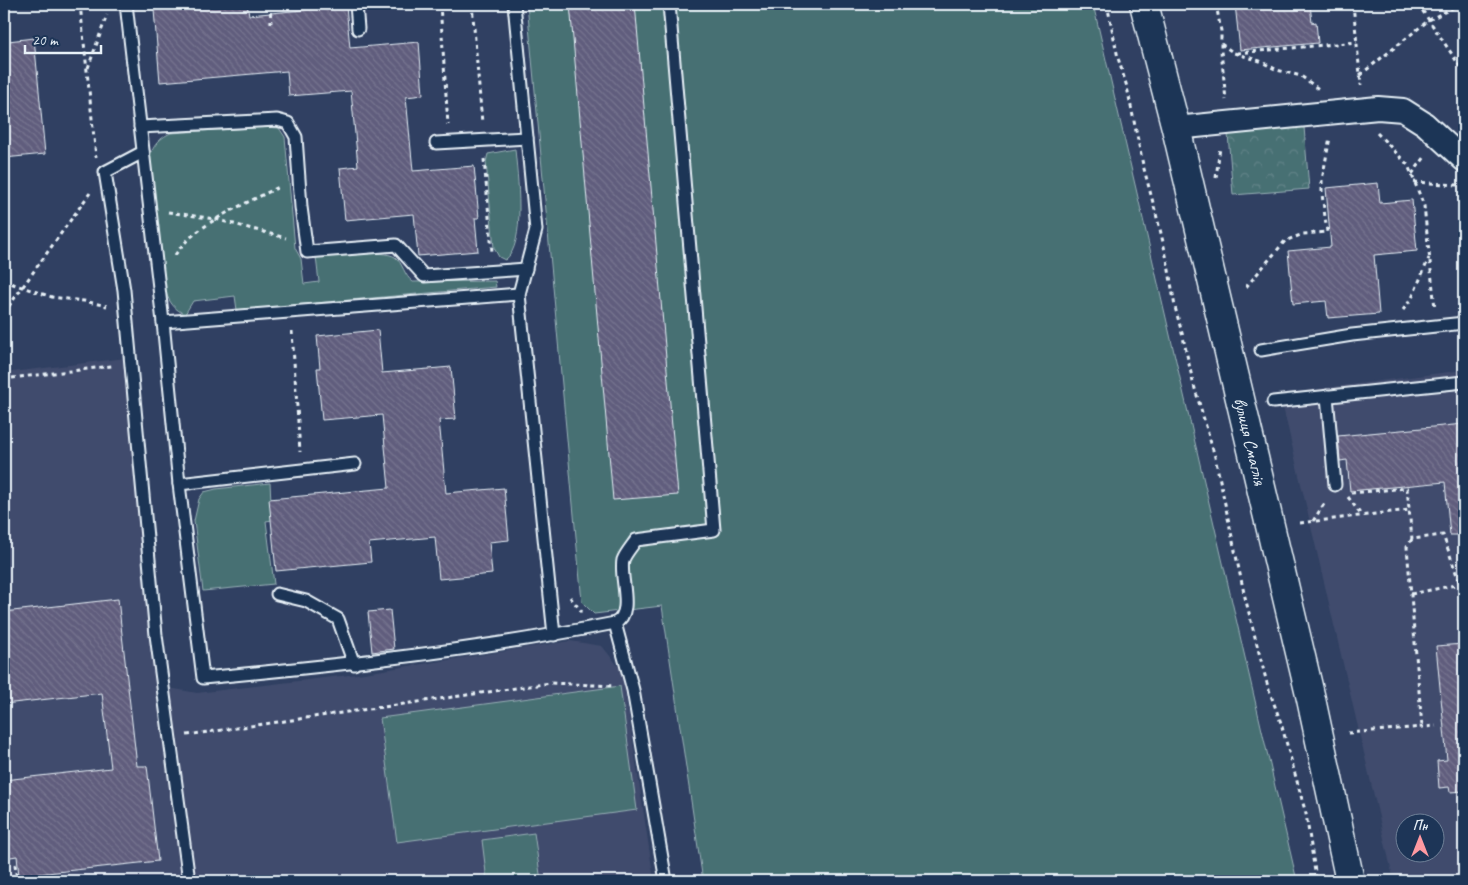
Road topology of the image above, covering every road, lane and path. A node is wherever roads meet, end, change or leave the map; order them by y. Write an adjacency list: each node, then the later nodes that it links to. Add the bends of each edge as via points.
1 (80, 4): 21 (path)
2 (126, 4): 26 (lane)
3 (270, 4): 16 (path)
4 (356, 4): 17 (lane)
5 (440, 4): 29 (path)
6 (514, 4): 28 (lane)
7 (669, 4): 73 (lane, via 714,530 636,540 624,560 625,611)
8 (1107, 4): 83 (path, via 1192,382 1215,457 1268,687 1282,723 1306,814)
9 (1144, 4): 27 (street, вулиця Смаглія)
10 (1216, 4): 19 (path)
11 (1353, 4): 18 (path)
12 (1418, 4): 15 (path)
13 (1460, 4): 15 (path)
14 (108, 12): 21 (path)
15 (1429, 20): 22 (path); 23 (path)
16 (271, 23)
17 (358, 30)
18 (1357, 42): 20 (path); 23 (path)
19 (1221, 44): 20 (path); 25 (path)
20 (1234, 53): 24 (path, via 1301,76)
21 (87, 71): 33 (path, via 96,162)
22 (1464, 72)
23 (1360, 75): 24 (path)
24 (1350, 111): 25 (street); 32 (street, via 1403,110 1425,124); 35 (path, via 1379,134 1408,165); 44 (path, via 1332,130 1322,180 1327,232 1303,234 1285,241)
25 (1227, 123): 27 (street)
26 (140, 127): 31 (lane); 34 (lane, via 277,120 288,123 296,137)
27 (1176, 128): 87 (street, вулиця Смаглія, via 1311,699)
28 (527, 138): 29 (lane); 41 (lane, via 536,230)
29 (449, 142): 30 (lane)
30 (436, 143)
31 (143, 152): 33 (lane); 37 (lane)
32 (1464, 160)
33 (105, 172): 45 (path); 47 (lane)
34 (300, 177): 38 (path); 39 (lane)
35 (1414, 182): 36 (path); 40 (path, via 1424,206)
36 (1464, 185)
37 (150, 209): 38 (path); 42 (lane)
38 (215, 219): 39 (path); 42 (path, via 179,248)
39 (306, 243): 41 (lane, via 307,252 396,246 424,276)
40 (1429, 257): 52 (path); 53 (path, via 1412,298)
41 (526, 269): 46 (lane)
42 (158, 278): 50 (lane)
43 (4, 281): 45 (path)
44 (1246, 287)
45 (22, 288): 47 (path); 49 (path)
46 (519, 294): 48 (lane); 69 (lane)
47 (126, 311): 55 (lane)
48 (291, 312): 50 (lane); 61 (path)
49 (4, 313)
50 (163, 322): 62 (lane)
51 (1464, 323): 52 (lane)
52 (1437, 326): 53 (lane)
53 (1385, 332): 54 (lane)
54 (1261, 350)
55 (131, 364): 56 (path); 81 (lane, via 156,635)
56 (4, 379)
57 (1464, 382): 58 (lane)
58 (1327, 396): 59 (lane); 63 (lane)
59 (1273, 402)
60 (355, 464): 61 (lane)
61 (301, 470): 62 (lane)
62 (179, 484): 76 (lane, via 203,678)
63 (1335, 485): 66 (path)
64 (1346, 493): 65 (path, via 1407,488)
65 (1409, 510): 66 (path); 68 (path)
66 (1313, 522): 67 (path)
67 (1300, 523)
68 (1412, 539): 70 (path, via 1443,536); 72 (path, via 1407,547)
69 (548, 576): 74 (path); 75 (lane)
70 (1462, 584): 72 (path)
71 (277, 594): 76 (lane, via 306,600 338,619)
72 (1411, 594): 79 (path)
73 (615, 624): 74 (lane); 77 (lane)
74 (596, 627): 75 (lane)
75 (554, 635): 76 (lane)
76 (354, 664)
77 (632, 686): 81 (path, via 551,683); 86 (lane)
78 (1436, 726): 79 (path)
79 (1422, 727): 80 (path)
80 (1348, 733)
81 (170, 737): 85 (lane)
82 (15, 864): 84 (path)
83 (1316, 878)
84 (17, 881)
85 (188, 881)
86 (666, 881)
87 (1350, 881)

